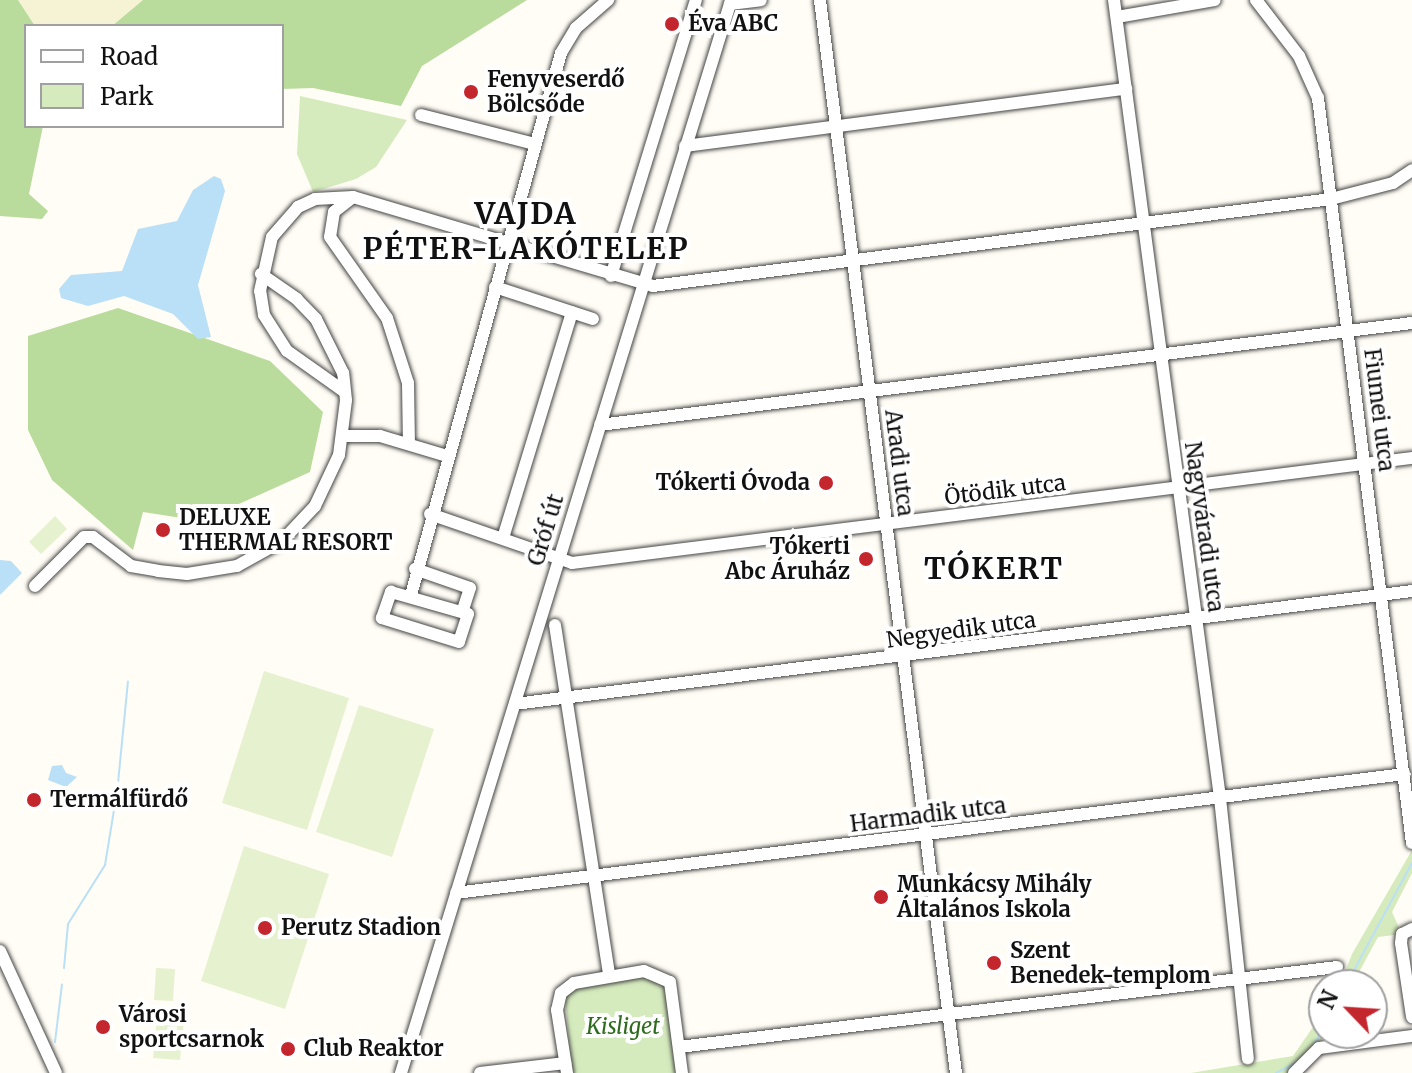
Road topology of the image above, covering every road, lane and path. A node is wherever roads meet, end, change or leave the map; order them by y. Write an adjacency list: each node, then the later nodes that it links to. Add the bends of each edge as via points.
1 (608, 0): 13 (street, via 567,39)
2 (696, 0): 22 (street)
3 (761, 0): 8 (street)
4 (820, 0): 12 (street, Aradi utca)
5 (1114, 0): 9 (street, Nagyváradi utca)
6 (1215, 0): 9 (street)
7 (1256, 0): 17 (street, Fiumei utca, via 1299,56 1318,98)
8 (730, 2): 14 (street, Gróf út)
9 (1117, 17): 10 (street, Nagyváradi utca)
10 (1126, 89): 12 (street); 18 (street, Nagyváradi utca)
11 (421, 115): 13 (street)
12 (836, 126): 14 (street); 20 (street, Aradi utca)
13 (535, 144): 19 (street)
14 (685, 146): 23 (street, Gróf út)
15 (1412, 170): 17 (street, via 1393,183)
16 (353, 197): 19 (street); 21 (street, via 333,195 298,207 272,237); 34 (street, via 334,212 330,237 375,296 398,345 412,412)
17 (1331, 199): 18 (street); 28 (street, Fiumei utca)
18 (1143, 222): 20 (street); 29 (street, Nagyváradi utca)
19 (506, 246): 22 (street); 24 (street)
20 (853, 259): 23 (street); 31 (street, Aradi utca)
21 (261, 274): 30 (street, via 316,319 343,373); 30 (street, via 264,315 273,333 299,362)
22 (611, 276): 23 (street)
23 (642, 285): 32 (street, Gróf út)
24 (495, 287): 25 (street); 35 (street)
25 (572, 312): 26 (street); 41 (street)
26 (593, 319)
27 (1412, 323): 28 (street)
28 (1349, 332): 29 (street); 37 (street, Fiumei utca)
29 (1162, 354): 31 (street); 38 (street, Nagyváradi utca)
30 (345, 392): 33 (street)
31 (869, 392): 32 (street); 40 (street, Aradi utca)
32 (600, 425): 42 (street, Gróf út)
33 (343, 436): 34 (street, via 380,436); 44 (street, via 330,482 315,506 260,555 214,572 158,571 131,566 93,537 84,537)
34 (409, 444): 35 (street)
35 (447, 456): 39 (street)
36 (1412, 458): 37 (street, Ötödik utca)
37 (1366, 463): 38 (street, Ötödik utca); 47 (street, Fiumei utca)
38 (1178, 488): 40 (street, Ötödik utca); 49 (street, Nagyváradi utca)
39 (430, 514): 41 (street, Ötödik utca); 43 (street)
40 (886, 526): 42 (street, Ötödik utca, via 572,563); 51 (street, Aradi utca)
41 (503, 538): 42 (street, Ötödik utca)
42 (558, 555): 53 (street, Gróf út)
43 (415, 569): 46 (street); 48 (street, via 470,588)
44 (35, 586)
45 (1412, 591): 47 (street, Negyedik utca)
46 (411, 595): 48 (street); 48 (street, via 391,592 382,618 459,642 468,614)
47 (1383, 595): 49 (street, Negyedik utca); 54 (street, Fiumei utca)
48 (462, 612)
49 (1196, 619): 51 (street, Negyedik utca); 55 (street, Nagyváradi utca)
50 (555, 625): 52 (street)
51 (903, 658): 52 (street, Negyedik utca); 56 (street, Aradi utca)
52 (567, 699): 53 (street, Negyedik utca); 58 (street)
53 (515, 704): 59 (street, Gróf út)
54 (1405, 774): 55 (street, Harmadik utca); 57 (street, Fiumei utca)
55 (1220, 798): 56 (street, Harmadik utca); 64 (street, Nagyváradi utca)
56 (926, 836): 58 (street, Harmadik utca); 65 (street, Aradi utca)
57 (1412, 843)
58 (594, 879): 59 (street, Harmadik utca); 63 (street)
59 (456, 893): 72 (street, Gróf út)
60 (1407, 932): 66 (street)
61 (0, 951): 71 (street)
62 (1337, 967): 64 (street)
63 (609, 975): 68 (street, via 644,971 670,982); 70 (street, via 574,983 561,993 557,1010)
64 (1240, 978): 65 (street); 69 (street, Nagyváradi utca)
65 (949, 1016): 68 (street); 75 (street, Aradi utca)
66 (1412, 1017)
67 (1412, 1036): 76 (street, via 1319,1048)
68 (679, 1047): 74 (street)
69 (1248, 1059)
70 (566, 1068): 73 (street)
71 (56, 1073)
72 (401, 1073)
73 (480, 1073)
74 (682, 1073)
75 (956, 1073)
76 (1294, 1073)

